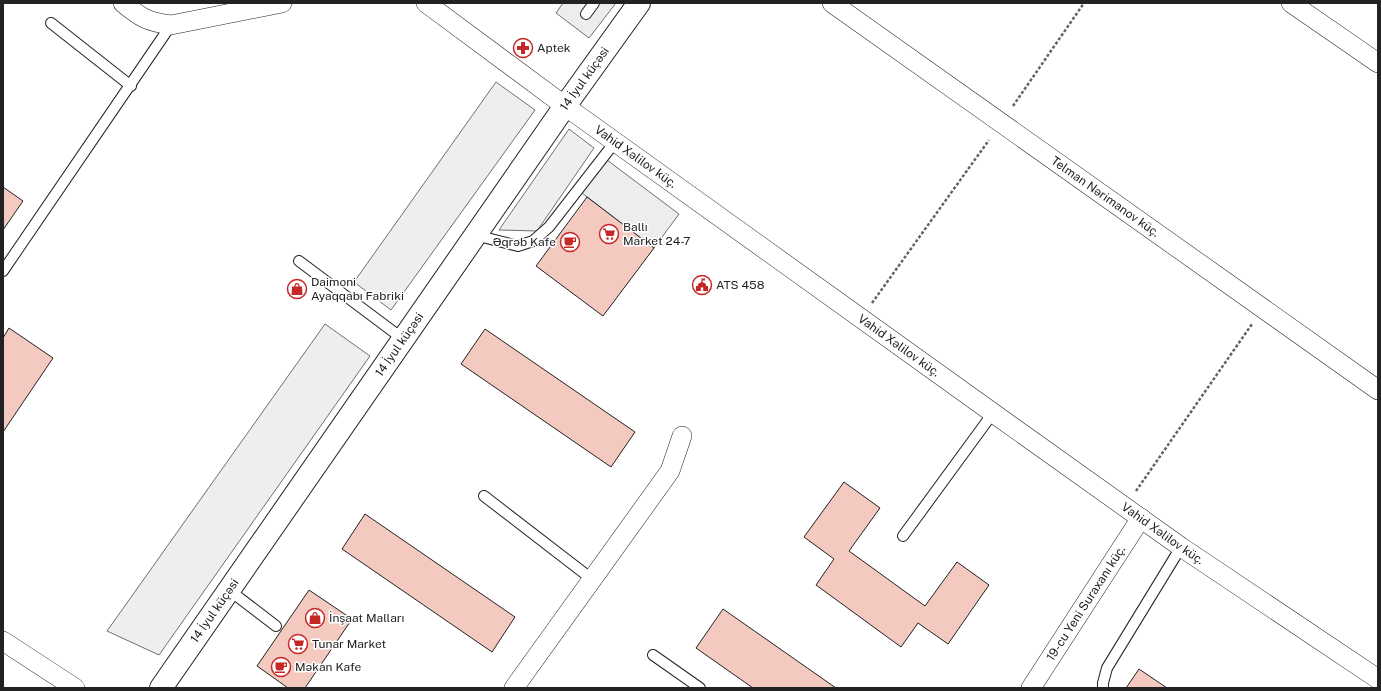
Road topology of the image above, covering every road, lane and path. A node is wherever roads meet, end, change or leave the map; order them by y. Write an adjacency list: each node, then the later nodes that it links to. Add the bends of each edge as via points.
1 (123, 3): 11 (street, via 137,15 154,23)
2 (282, 3): 11 (street)
3 (426, 3): 14 (street, Vahid Xəlilov küç.)
4 (594, 3): 9 (lane)
5 (639, 3): 14 (street, 14 İyul küçəsi)
6 (832, 3): 15 (street, Telman Nərimanov küç.)
7 (1084, 3): 15 (path)
8 (1291, 3): 12 (street)
9 (586, 14)
10 (51, 23): 13 (lane)
11 (171, 25): 13 (lane)
12 (1378, 63)
13 (131, 86): 19 (lane)
14 (565, 106): 16 (street, Vahid Xəlilov küç.); 17 (street, 14 İyul küçəsi)
15 (1001, 123): 20 (street, Telman Nərimanov küç.); 21 (path)
16 (615, 142): 17 (lane, via 549,227 533,241 518,246); 21 (street, Vahid Xəlilov küç.)
17 (475, 235): 22 (street, 14 İyul küçəsi)
18 (299, 261): 22 (lane)
19 (3, 272)
20 (1263, 308): 23 (street, Telman Nərimanov küç.); 27 (path)
21 (860, 318): 24 (street, Vahid Xəlilov küç.)
22 (403, 339): 32 (street, 14 İyul küçəsi)
23 (1378, 390)
24 (993, 413): 27 (street, Vahid Xəlilov küç.); 29 (lane)
25 (682, 436): 31 (street, via 670,471)
26 (484, 496): 31 (lane)
27 (1125, 506): 28 (street, Vahid Xəlilov küç.)
28 (1141, 518): 30 (street, Vahid Xəlilov küç.); 41 (street, 19-cu Yeni Suraxanı küç.)
29 (903, 536)
30 (1181, 547): 36 (street, Vahid Xəlilov küç.); 42 (lane, via 1107,668)
31 (593, 580): 39 (street)
32 (229, 590): 33 (lane); 38 (street, 14 İyul küçəsi)
33 (276, 626)
34 (3, 641): 37 (street)
35 (653, 655): 40 (lane)
36 (1378, 679)
37 (75, 688)
38 (161, 688)
39 (514, 688)
40 (700, 688)
41 (1031, 688)
42 (1103, 688)

